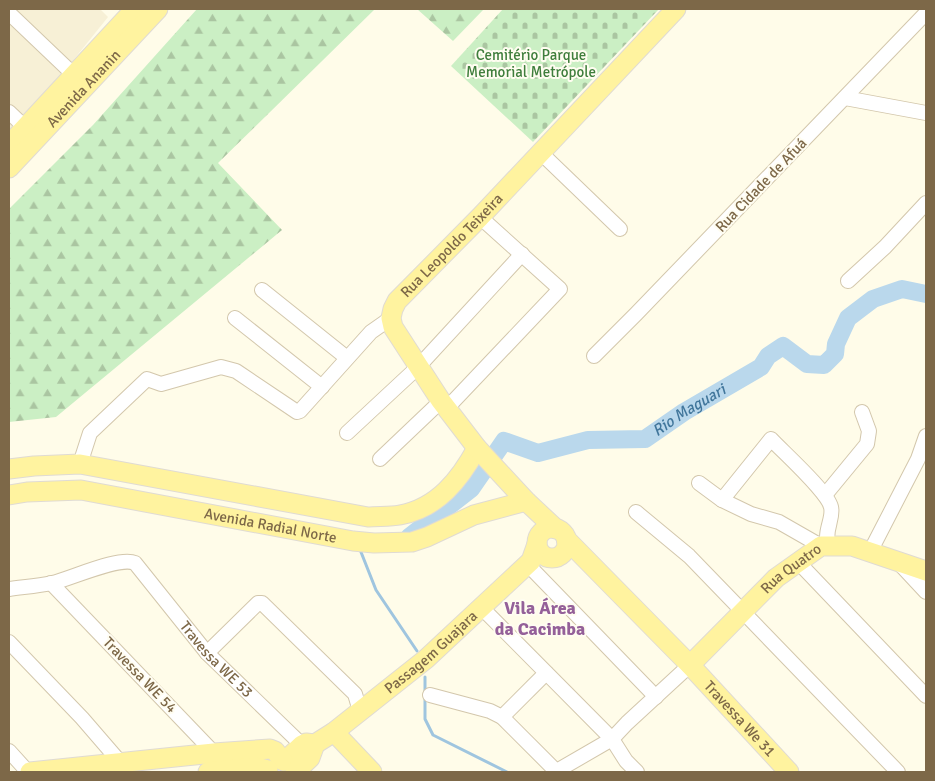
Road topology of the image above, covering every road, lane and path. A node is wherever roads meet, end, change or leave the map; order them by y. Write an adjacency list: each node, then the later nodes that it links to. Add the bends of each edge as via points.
1 (135, 9): 6 (main road, Avenida Ananin)
2 (158, 9): 10 (main road, Avenida Ananin)
3 (676, 9): 12 (main road, Rua Leopoldo Teixeira)
4 (9, 13): 6 (street)
5 (926, 13): 7 (street, Rua Cidade de Afuá)
6 (74, 75): 10 (main road, Avenida Ananin)
7 (845, 98): 9 (street); 22 (street, Rua Cidade de Afuá)
8 (9, 112): 10 (street)
9 (926, 113)
10 (30, 133): 11 (main road, Avenida Ananin); 13 (main road, Avenida Ananin)
11 (9, 145)
12 (541, 153): 15 (main road, Rua Leopoldo Teixeira); 16 (street)
13 (9, 168)
14 (926, 203): 18 (street)
15 (480, 217): 17 (street); 21 (main road, Rua Leopoldo Teixeira, via 397,301)
16 (620, 229)
17 (522, 254): 24 (street); 26 (street, via 560,289)
18 (848, 281)
19 (262, 290): 23 (street)
20 (235, 318): 25 (street)
21 (391, 318): 23 (street, via 371,332); 24 (main road, via 397,335)
22 (594, 356)
23 (347, 358): 25 (street)
24 (418, 367): 26 (main road); 28 (street)
25 (322, 387): 32 (street, via 297,412 226,367 161,384 147,379 90,433)
26 (444, 405): 30 (main road); 31 (street)
27 (862, 412): 35 (street, via 869,432 867,444)
28 (347, 433)
29 (926, 436): 43 (street, via 918,459)
30 (481, 450): 32 (main road, Avenida Radial Norte, via 438,499 399,516 368,517); 38 (main road)
31 (380, 459)
32 (80, 464): 33 (main road, Avenida Radial Norte)
33 (9, 469)
34 (699, 484): 37 (street)
35 (825, 494): 37 (street, via 771,439); 42 (street, via 832,508)
36 (9, 495): 38 (main road, Avenida Radial Norte, via 81,490 374,543 412,542 474,515)
37 (722, 500): 42 (street, via 751,514 779,522)
38 (526, 501): 40 (main road); 41 (main road)
39 (636, 512): 52 (street, via 690,556)
40 (561, 534): 41 (main road, via 547,530); 41 (main road, via 566,547 561,555 553,558); 55 (main road)
41 (542, 546): 47 (main road, Passagem Guajara)
42 (824, 546): 43 (main road, Rua Quatro, via 852,546); 45 (main road, Rua Quatro)
43 (870, 552): 44 (main road, Rua Quatro)
44 (896, 561): 46 (main road, Rua Quatro); 50 (street)
45 (798, 562): 52 (main road, Rua Quatro, via 776,578); 58 (street)
46 (924, 568)
47 (526, 570): 51 (main road, Passagem Guajara); 59 (street)
48 (51, 583): 49 (street); 54 (street, Travessa WE 53, via 130,561 139,566); 66 (street, Travessa WE 54)
49 (9, 589)
50 (926, 592)
51 (481, 607): 56 (street); 60 (main road, Passagem Guajara, via 426,658)
52 (744, 612): 55 (main road, Rua Quatro); 75 (street)
53 (9, 642): 67 (street)
54 (207, 653): 60 (street, via 258,602 262,603 353,692); 64 (street, Travessa WE 53)
55 (690, 665): 59 (street); 74 (main road, Travessa We 31)
56 (546, 673): 61 (street); 63 (street)
57 (430, 695): 61 (street)
58 (926, 696)
59 (656, 697): 63 (street)
60 (360, 711): 62 (main road, Passagem Guajara)
61 (502, 717): 72 (street)
62 (334, 732): 64 (main road, Passagem Guajara); 71 (main road)
63 (612, 740): 72 (street); 73 (street)
64 (308, 744): 68 (main road, via 310,758)
65 (9, 751): 70 (street)
66 (214, 752): 67 (main road); 68 (main road, via 270,749 275,751); 69 (street, Travessa WE 54)
67 (120, 762): 70 (main road)
68 (282, 768): 69 (main road)
69 (216, 771)
70 (29, 772)
71 (372, 772)
72 (556, 772)
73 (637, 772)
74 (789, 772)
75 (898, 772)

